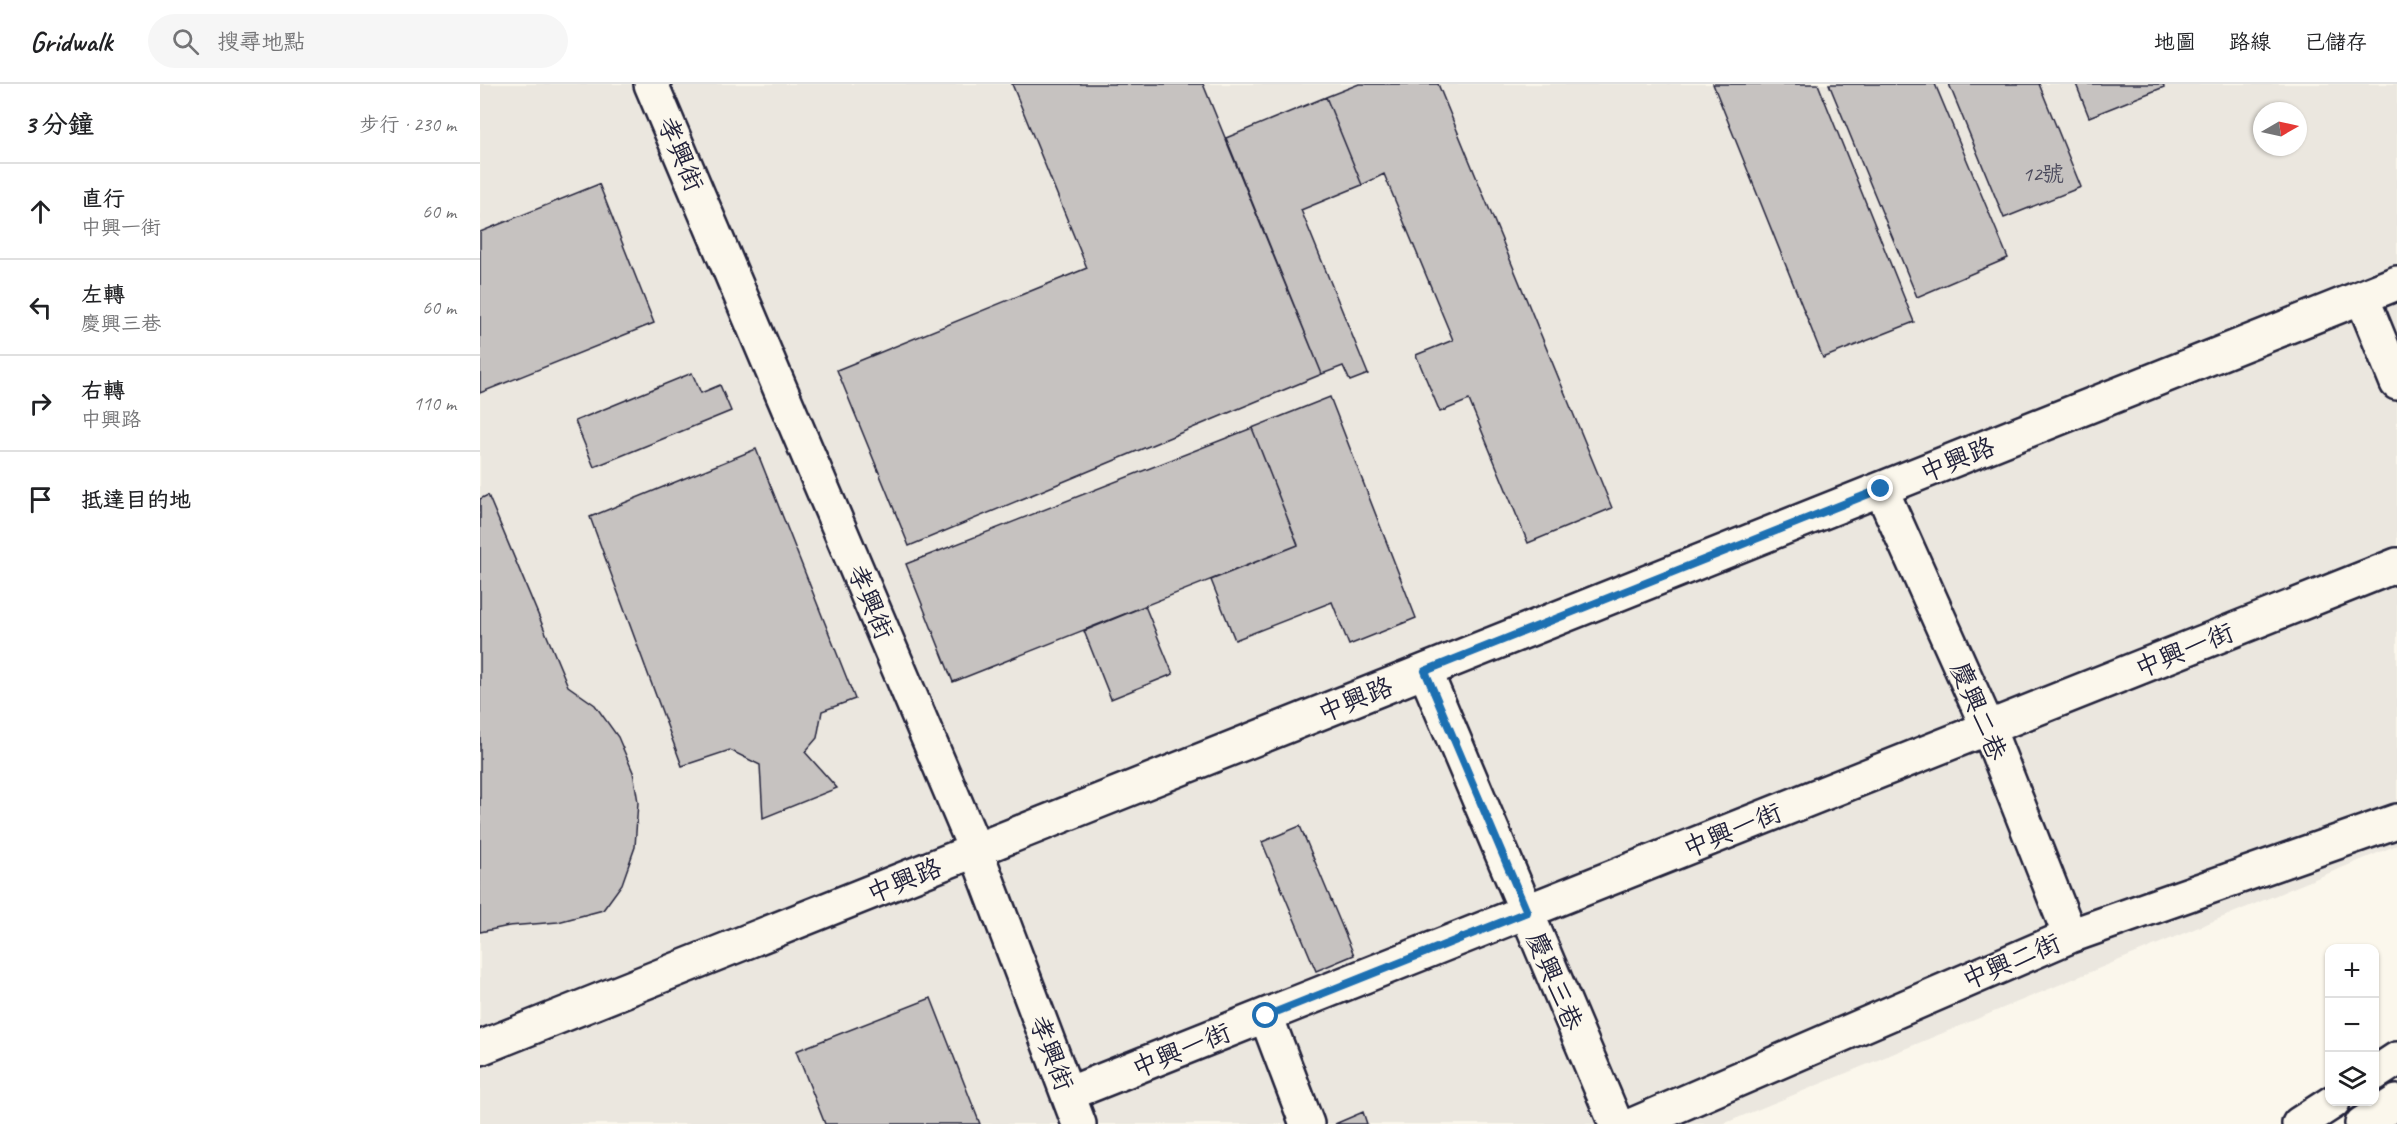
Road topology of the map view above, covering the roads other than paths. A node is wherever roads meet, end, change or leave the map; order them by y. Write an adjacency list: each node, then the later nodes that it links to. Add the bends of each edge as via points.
1 (651, 84): 10 (main road, 孝興街)
2 (2397, 283): 3 (main road, 中興路)
3 (2362, 297): 4 (main road); 5 (main road, 中興路)
4 (2397, 383)
5 (1881, 489): 7 (main road, 中興路); 8 (main road, 慶興二巷)
6 (2397, 565): 8 (main road, 中興一街)
7 (1425, 671): 10 (main road, 中興路); 11 (main road, 慶興三巷)
8 (1988, 728): 11 (main road, 中興一街); 12 (main road, 慶興二巷)
9 (2397, 821): 12 (main road, 中興二街)
10 (976, 851): 14 (main road, 中興路); 19 (main road, 孝興街)
11 (1527, 912): 13 (main road, 中興一街); 21 (main road, 慶興三巷)
12 (2070, 936): 22 (main road, 中興二街)
13 (1266, 1016): 19 (main road, 中興一街); 20 (main road)
14 (480, 1048)
15 (2397, 1059): 16 (main road)
16 (2379, 1071)
17 (2397, 1102): 24 (main road)
18 (2326, 1106): 23 (main road)
19 (1073, 1109)
20 (1308, 1124)
21 (1616, 1124)
22 (1635, 1124)
23 (2299, 1124)
24 (2362, 1124)

